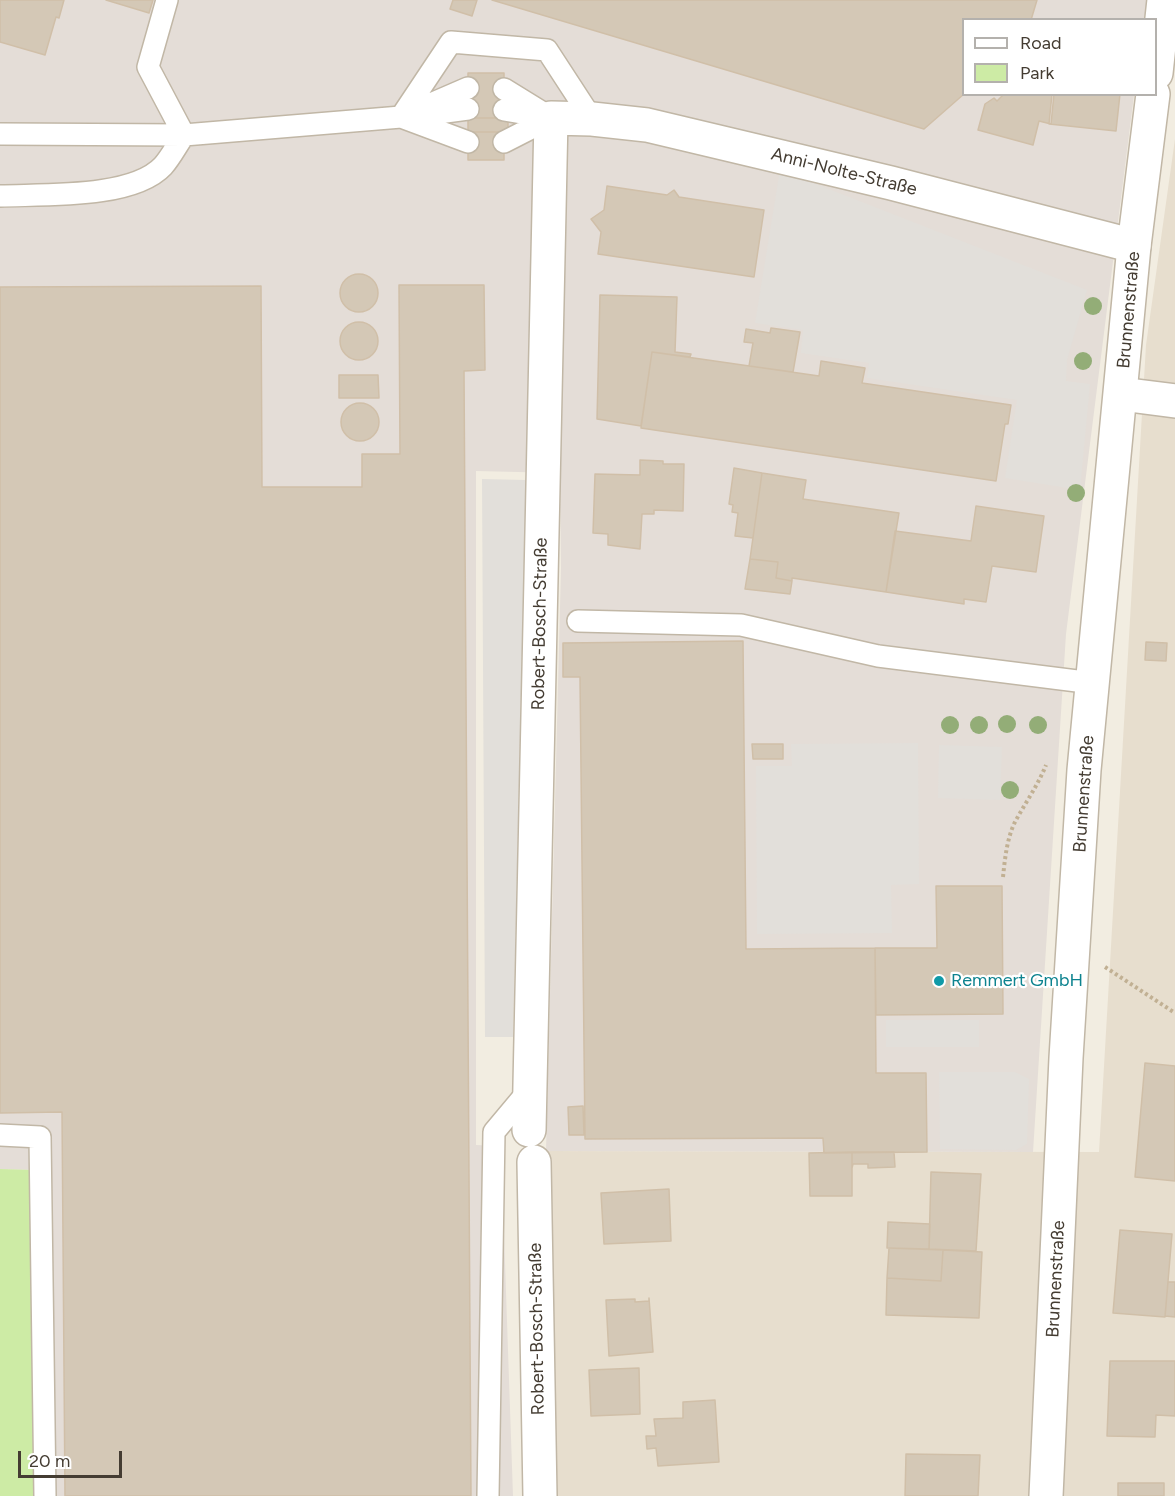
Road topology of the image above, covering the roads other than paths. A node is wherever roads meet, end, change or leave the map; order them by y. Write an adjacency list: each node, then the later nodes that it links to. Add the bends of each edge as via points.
1 (167, 0): 12 (lane, via 148,67)
2 (1164, 0): 3 (street)
3 (1157, 57)
4 (468, 88): 8 (lane)
5 (1153, 96): 16 (street, Brunnenstraße)
6 (504, 99): 9 (lane)
7 (468, 109): 8 (lane)
8 (401, 117): 10 (lane, via 451,42 547,50); 12 (lane); 13 (lane)
9 (551, 118): 10 (street, Anni-Nolte-Straße); 14 (lane); 21 (street, Robert-Bosch-Straße)
10 (592, 119): 16 (street, Anni-Nolte-Straße, via 647,125)
11 (0, 134): 12 (lane)
12 (184, 135): 15 (lane, via 162,166 122,187)
13 (468, 142)
14 (504, 142)
15 (0, 196)
16 (1134, 246): 17 (street, Brunnenstraße)
17 (1121, 394): 18 (street); 20 (street, Brunnenstraße)
18 (1175, 401)
19 (578, 621): 20 (lane, via 741,626 878,656)
20 (1093, 683): 28 (street, Brunnenstraße, via 1066,1058)
21 (530, 1089): 22 (street, Robert-Bosch-Straße); 26 (lane, via 494,1132)
22 (529, 1130)
23 (0, 1135): 25 (lane, via 40,1137)
24 (534, 1162): 27 (street, Robert-Bosch-Straße)
25 (45, 1496)
26 (488, 1496)
27 (540, 1496)
28 (1046, 1496)

